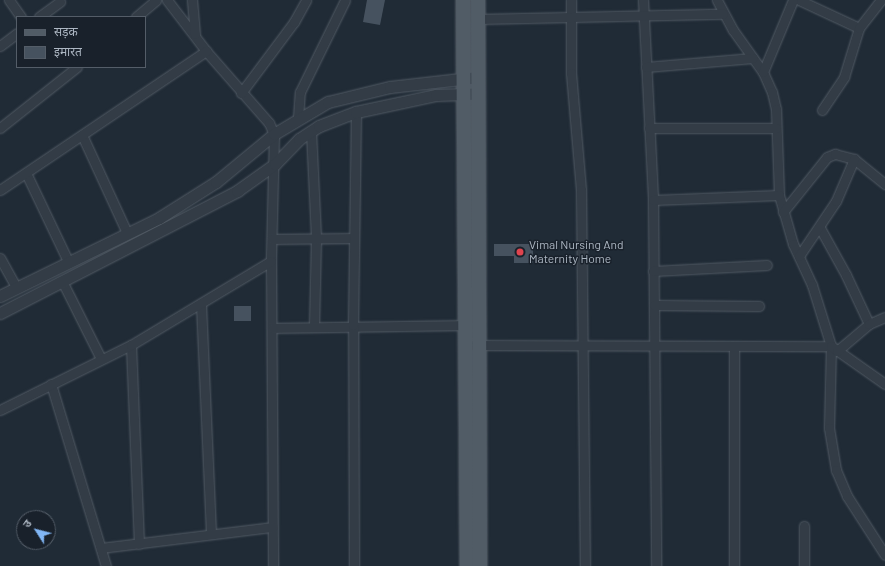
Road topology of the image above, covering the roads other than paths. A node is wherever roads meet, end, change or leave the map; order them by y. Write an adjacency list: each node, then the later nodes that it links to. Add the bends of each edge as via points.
1 (9, 0): 17 (street)
2 (156, 0): 19 (street)
3 (167, 0): 25 (street)
4 (192, 0): 25 (street)
5 (306, 0): 33 (street, via 294,22)
6 (345, 0): 37 (street, via 300,92)
7 (463, 0): 32 (main road)
8 (478, 0): 22 (main road)
9 (571, 0): 21 (street)
10 (643, 0): 20 (street)
11 (717, 0): 16 (street)
12 (794, 0): 31 (street)
13 (799, 0): 23 (street)
14 (881, 0): 23 (street)
15 (60, 2): 18 (street)
16 (724, 14): 20 (street); 28 (street)
17 (20, 16)
18 (40, 16)
19 (137, 16)
20 (643, 17): 21 (street); 29 (street)
21 (572, 18): 22 (street); 78 (street, via 571,73 581,190)
22 (478, 19): 32 (main road)
23 (859, 28): 35 (street, via 844,77)
24 (16, 34): 26 (street)
25 (195, 34): 27 (street)
26 (0, 46)
27 (206, 51): 33 (street); 43 (street)
28 (753, 58): 29 (street); 31 (street)
29 (646, 67): 39 (street)
30 (76, 68): 38 (street)
31 (763, 72): 40 (street, via 772,92)
32 (471, 77): 34 (main road); 37 (street, via 352,95 328,102)
33 (242, 93): 42 (street, via 269,123)
34 (471, 94): 36 (street, via 436,95); 73 (main road); 77 (main road)
35 (822, 110)
36 (356, 112): 41 (street); 55 (street)
37 (298, 118): 42 (street)
38 (0, 128)
39 (649, 128): 40 (street); 50 (street)
40 (776, 128): 49 (street)
41 (311, 131): 45 (street, via 299,139); 54 (street)
42 (274, 134): 45 (street); 53 (street, via 216,182 159,218)
43 (82, 135): 46 (street); 53 (street)
44 (854, 159): 47 (street); 51 (street, via 842,154 827,157); 52 (street, via 836,201)
45 (274, 164): 56 (street); 63 (street, via 237,191)
46 (26, 173): 48 (street); 59 (street)
47 (884, 182)
48 (0, 190)
49 (779, 195): 50 (street); 51 (street)
50 (653, 200): 62 (street)
51 (783, 212): 57 (street)
52 (820, 228): 57 (street); 71 (street)
53 (127, 233): 59 (street)
54 (316, 238): 55 (street); 56 (street); 74 (street)
55 (354, 238): 72 (street)
56 (272, 239): 60 (street)
57 (799, 256): 81 (street)
58 (0, 258): 64 (street)
59 (68, 261): 64 (street)
60 (271, 261): 66 (street); 75 (street)
61 (767, 265): 62 (street)
62 (653, 271): 67 (street)
63 (62, 281): 69 (street); 82 (street)
64 (16, 287): 65 (street)
65 (0, 296)
66 (201, 304): 76 (street); 88 (street)
67 (654, 305): 68 (street); 79 (street)
68 (759, 306)
69 (0, 313)
70 (885, 317): 71 (street)
71 (869, 324): 81 (street)
72 (353, 325): 73 (street); 74 (street); 94 (street)
73 (465, 325): 77 (main road)
74 (314, 326): 75 (street)
75 (272, 328): 87 (street)
76 (131, 345): 82 (street); 89 (street)
77 (471, 345): 78 (street); 95 (main road); 96 (main road)
78 (584, 346): 79 (street); 97 (street)
79 (654, 346): 80 (street); 98 (street)
80 (734, 346): 81 (street); 99 (street)
81 (834, 348): 84 (street); 91 (street, via 829,428 836,470 847,496)
82 (101, 359): 83 (street)
83 (51, 384): 85 (street); 90 (street)
84 (885, 384)
85 (0, 410)
86 (804, 526): 100 (street)
87 (273, 527): 88 (street); 93 (street)
88 (211, 533): 89 (street)
89 (139, 544): 90 (street)
90 (100, 548): 92 (street)
91 (885, 555)
92 (106, 566)
93 (273, 566)
94 (354, 566)
95 (467, 566)
96 (480, 566)
97 (585, 566)
98 (656, 566)
99 (734, 566)
100 (804, 566)

